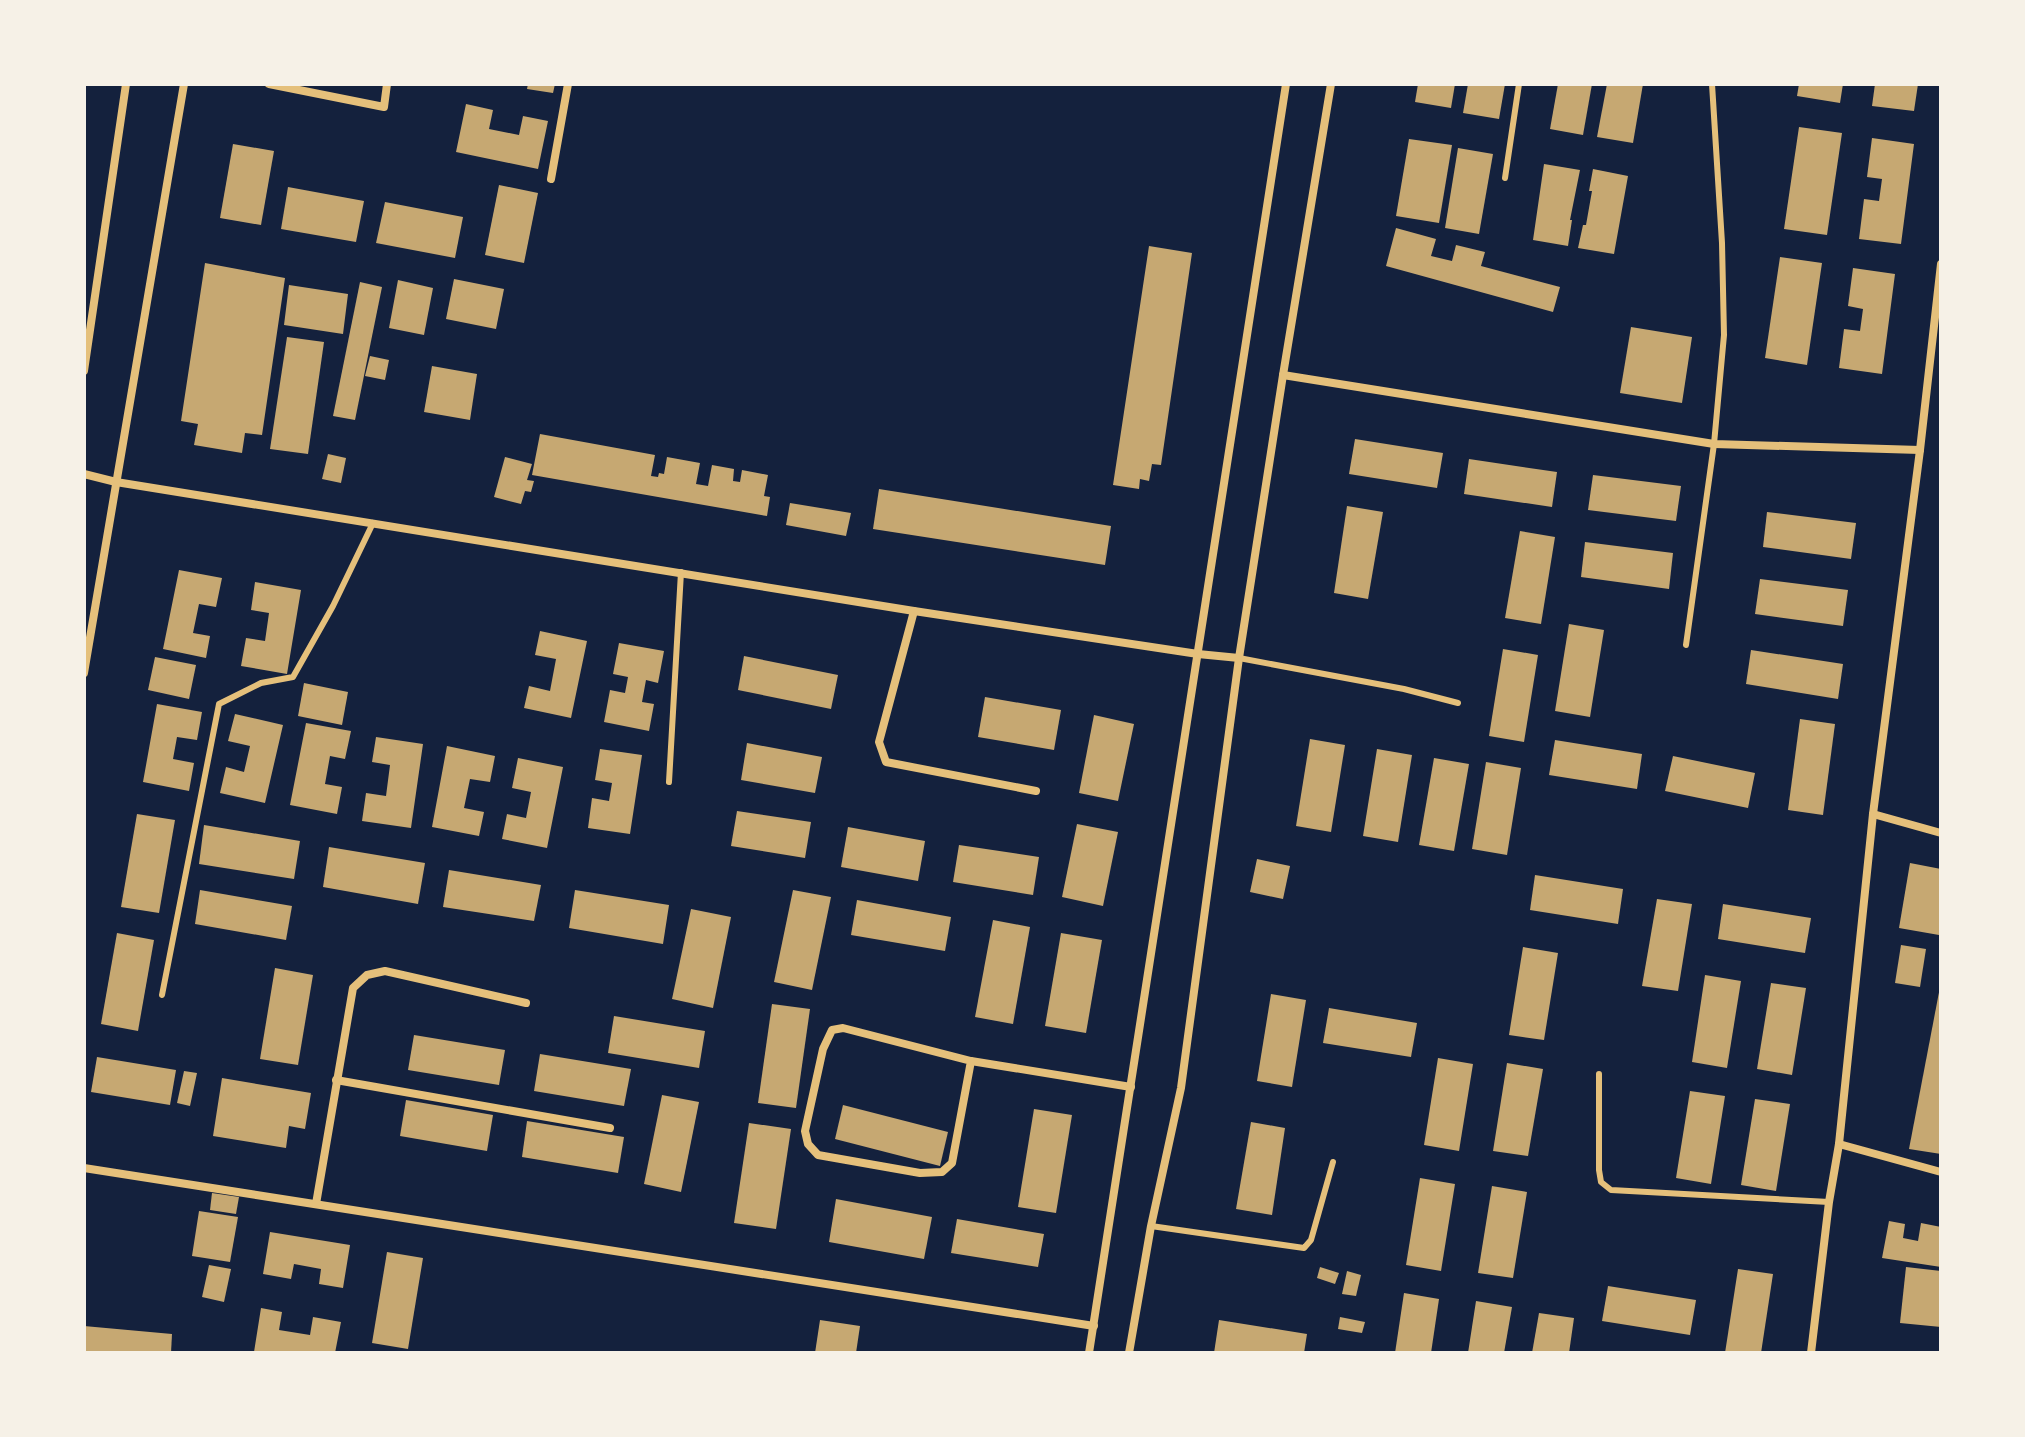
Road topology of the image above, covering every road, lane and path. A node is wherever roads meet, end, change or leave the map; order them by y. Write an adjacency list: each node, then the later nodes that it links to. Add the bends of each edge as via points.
1 (126, 84): 13 (street)
2 (184, 84): 18 (street)
3 (269, 84): 4 (street, via 384,107)
4 (387, 84)
5 (568, 84): 11 (street)
6 (1286, 84): 23 (street)
7 (1331, 84): 14 (street)
8 (1519, 84): 10 (lane)
9 (1712, 84): 15 (lane, via 1724,335)
10 (1505, 178)
11 (551, 179)
12 (1941, 264): 16 (street)
13 (84, 371)
14 (1283, 375): 15 (street); 24 (street)
15 (1714, 444): 16 (street); 22 (lane)
16 (1920, 450): 29 (street)
17 (84, 474): 18 (street)
18 (116, 482): 19 (street); 25 (street)
19 (373, 523): 20 (street); 31 (lane, via 293,677 261,683 219,704)
20 (681, 572): 21 (street); 27 (lane)
21 (914, 611): 23 (street); 28 (street, via 879,742 886,762)
22 (1686, 645)
23 (1198, 654): 24 (street); 36 (street)
24 (1239, 658): 26 (lane); 44 (street, via 1181,1088)
25 (84, 673)
26 (1458, 703)
27 (669, 782)
28 (1036, 791)
29 (1873, 814): 30 (street); 38 (street)
30 (1941, 833)
31 (162, 995)
32 (526, 1003): 35 (street, via 385,971 367,975 353,988)
33 (971, 1061): 33 (street, via 843,1028 832,1030 805,1131 808,1144 818,1155 942,1172 952,1163); 36 (street)
34 (1599, 1074): 42 (lane, via 1599,1170 1601,1182 1611,1190)
35 (336, 1080): 37 (street); 43 (street)
36 (1131, 1087): 45 (street)
37 (610, 1128)
38 (1839, 1144): 41 (street); 42 (street)
39 (1333, 1162): 44 (lane, via 1311,1240 1304,1248)
40 (84, 1168): 43 (street)
41 (1941, 1172)
42 (1829, 1202): 48 (street)
43 (316, 1204): 45 (street)
44 (1151, 1226): 47 (street)
45 (1094, 1326): 46 (street)
46 (1089, 1353)
47 (1129, 1353)
48 (1811, 1353)

